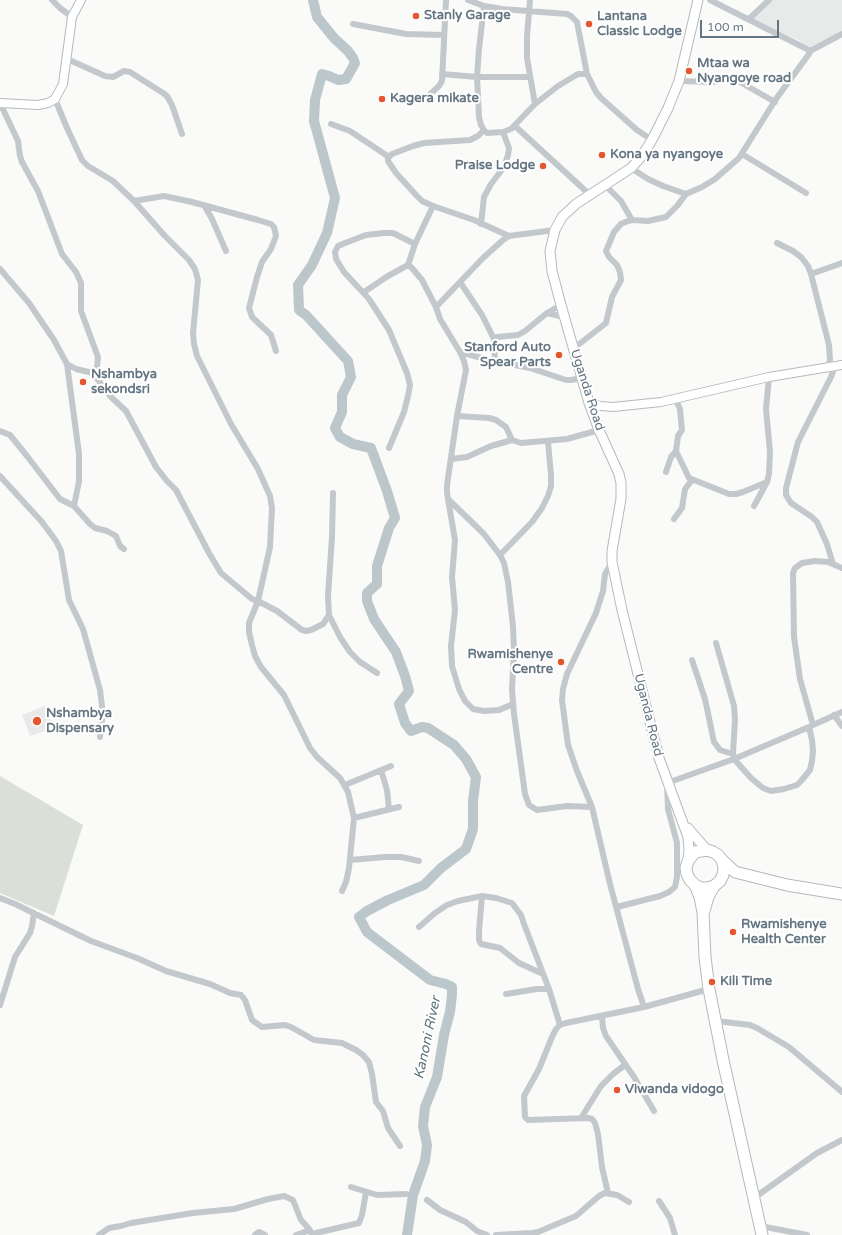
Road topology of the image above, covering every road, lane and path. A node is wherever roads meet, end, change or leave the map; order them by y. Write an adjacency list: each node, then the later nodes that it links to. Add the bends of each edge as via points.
1 (52, 0): 11 (street)
2 (81, 0): 11 (street)
3 (446, 0): 15 (street)
4 (468, 0): 9 (street)
5 (530, 0): 10 (street)
6 (698, 0): 22 (main road, Uganda Road)
7 (710, 0): 12 (street)
8 (769, 0): 12 (street)
9 (484, 6): 10 (street); 20 (street)
10 (530, 12): 19 (street, via 567,14 575,19); 21 (street, via 527,36)
11 (72, 17): 17 (street)
12 (749, 19): 16 (street)
13 (353, 24): 15 (street, via 406,34)
14 (842, 34): 16 (street)
15 (444, 35): 18 (street)
16 (810, 51): 25 (street)
17 (67, 59): 24 (street, via 63,84); 32 (street, via 105,76 113,77 124,71 130,72 163,93 172,105)
18 (442, 74): 20 (street); 23 (street, via 440,86 422,99)
19 (587, 74): 27 (street, via 578,74 566,80); 33 (street, via 601,98)
20 (477, 77): 21 (street); 30 (street, via 479,117)
21 (530, 77): 27 (street)
22 (679, 81): 25 (street, via 713,82 730,78); 33 (main road, Uganda Road)
23 (414, 97)
24 (55, 98): 26 (street, via 38,105); 41 (street, via 82,160 113,181)
25 (775, 102): 34 (street)
26 (0, 103): 68 (street, via 18,141 22,162 38,191 62,254 76,272 80,283 81,311 98,357)
27 (535, 104): 29 (street)
28 (331, 124): 35 (street, via 350,131)
29 (515, 126): 31 (street); 39 (street)
30 (484, 130): 31 (street, via 487,133); 35 (street, via 470,140 424,143)
31 (503, 132): 45 (street, via 509,148 508,154 504,167 484,197)
32 (182, 134)
33 (652, 140): 36 (main road, Uganda Road, via 642,157)
34 (742, 154): 38 (street); 40 (street, via 715,179)
35 (389, 156): 43 (street, via 388,162 392,168 414,193 422,201)
36 (631, 168): 37 (main road, Uganda Road); 40 (street, via 653,181)
37 (605, 185): 39 (main road, Uganda Road); 44 (street, via 621,201)
38 (806, 193)
39 (589, 194): 46 (main road, Uganda Road, via 562,217)
40 (686, 194): 44 (street, via 666,217 648,221)
41 (134, 201): 42 (street, via 164,196); 95 (street, via 195,269 198,280 193,333 197,356 270,496 270,547)
42 (204, 205): 50 (street); 62 (street, via 271,224 276,230 271,249 262,262 249,308 252,318 271,335)
43 (433, 206): 45 (street); 49 (street)
44 (632, 220): 63 (street, via 621,224 614,232 606,251 617,265 621,280 615,288 606,323)
45 (482, 224): 47 (street)
46 (555, 230): 47 (street); 57 (main road, Uganda Road, via 550,258)
47 (509, 236): 55 (street)
48 (777, 243): 54 (street, via 801,257)
49 (415, 244): 52 (street); 56 (street, via 393,233 384,233 366,235 338,246 335,252 339,264)
50 (226, 251)
51 (842, 263): 54 (street)
52 (408, 265): 56 (street); 58 (street, via 422,280)
53 (0, 269): 66 (street, via 29,303)
54 (811, 274): 67 (street, via 829,345 830,360)
55 (460, 282): 58 (street); 61 (street)
56 (364, 292): 78 (street, via 396,344 410,386 404,412)
57 (561, 305): 59 (street); 60 (main road, Uganda Road)
58 (436, 307): 64 (street, via 440,319)
59 (548, 313): 60 (street); 61 (street, via 518,335)
60 (564, 317): 63 (main road, Uganda Road)
61 (494, 338): 65 (street)
62 (276, 350)
63 (573, 350): 70 (main road, Uganda Road)
64 (460, 352): 65 (street); 73 (street, via 466,370)
65 (495, 361): 70 (street, via 530,368 566,380)
66 (67, 364): 68 (street, via 93,373); 87 (street, via 78,454 79,481)
67 (835, 366): 69 (street); 93 (street, via 798,442 786,488 790,503 812,516 817,522 826,540)
68 (96, 377): 95 (street, via 102,388 126,412 156,467 176,490 216,566 228,580)
69 (769, 377): 71 (street); 84 (street, via 766,409 770,452)
70 (582, 378): 72 (main road, Uganda Road)
71 (675, 398): 72 (street, via 632,406 601,406); 79 (street, via 680,409 682,430 678,436)
72 (589, 403): 74 (main road, Uganda Road)
73 (457, 416): 76 (street, via 496,420 506,427); 80 (street)
74 (599, 430): 77 (street); 92 (main road, Uganda Road, via 621,483)
75 (0, 431): 87 (street, via 10,435 60,499)
76 (512, 440): 77 (street, via 521,443); 80 (street, via 466,457)
77 (548, 442): 91 (street, via 551,475 548,496 532,522)
78 (389, 448)
79 (676, 451): 81 (street, via 671,456); 83 (street, via 689,478)
80 (451, 459): 86 (street, via 447,478)
81 (666, 472)
82 (0, 476): 105 (street, via 42,522 61,551 69,600 83,629 100,690)
83 (694, 480): 84 (street, via 729,494 736,494); 89 (street, via 685,489 682,508)
84 (767, 482): 88 (street)
85 (333, 494): 96 (street)
86 (448, 499): 91 (street, via 484,534); 100 (street, via 455,540 452,577 455,610 451,646 452,666 459,689 473,709 499,710)
87 (74, 506): 90 (street, via 95,528 116,536)
88 (754, 506)
89 (674, 519)
90 (124, 549)
91 (500, 555): 100 (street, via 508,582 513,626)
92 (612, 562): 109 (main road, Uganda Road); 112 (street, via 605,574 596,613 569,668 562,700 568,744)
93 (833, 564): 94 (street); 103 (street, via 815,561 802,564 795,568 793,573 794,637)
94 (842, 568)
95 (258, 601): 96 (street, via 306,631 323,624); 110 (street, via 249,623 255,656 284,695 310,748)
96 (329, 615): 99 (street, via 350,652)
97 (716, 643): 106 (street, via 734,706)
98 (692, 660): 106 (street, via 705,700 714,742 720,750)
99 (377, 673)
100 (513, 704): 112 (street, via 528,805 537,810 567,806)
101 (842, 712): 102 (street)
102 (834, 715): 103 (street); 104 (street)
103 (811, 726): 106 (street); 106 (street, via 813,751 810,770 796,785 771,791 762,788)
104 (842, 726)
105 (100, 737)
106 (734, 756): 109 (street)
107 (390, 766): 108 (street)
108 (381, 770): 110 (street); 113 (street)
109 (667, 783): 115 (main road, Uganda Road); 128 (street, via 668,809 677,843 675,887 660,896)
110 (345, 785): 114 (street)
111 (399, 807): 113 (street)
112 (592, 807): 128 (street)
113 (389, 810): 114 (street)
114 (354, 818): 117 (street)
115 (684, 822): 116 (main road, Uganda Road); 120 (main road, Uganda Road, via 689,843)
116 (707, 850): 118 (highway); 120 (highway, via 696,852)
117 (350, 860): 119 (street, via 402,857); 124 (street)
118 (722, 860): 121 (highway, via 735,872); 122 (highway, via 723,875)
119 (419, 861)
120 (688, 861): 123 (highway, via 687,874)
121 (747, 875): 122 (highway); 125 (highway)
122 (717, 884): 123 (highway, via 707,888); 129 (highway, via 708,897)
123 (694, 885): 129 (highway)
124 (342, 891)
125 (842, 894)
126 (482, 896): 131 (street, via 447,905); 132 (street, via 504,900 516,908); 132 (street, via 480,942 485,946 500,948 520,963)
127 (0, 898): 130 (street)
128 (617, 907): 137 (street)
129 (703, 912): 134 (highway)
130 (34, 913): 136 (street, via 30,933 15,957); 146 (street, via 91,941 166,971 241,995 252,1020 262,1027 285,1025 314,1040 342,1043 356,1050 369,1062 376,1102 383,1110 388,1128)
131 (419, 927)
132 (543, 974): 133 (street)
133 (549, 989): 135 (street); 140 (street)
134 (709, 989): 137 (street); 139 (highway)
135 (506, 994)
136 (0, 1005)
137 (644, 1007): 138 (street)
138 (602, 1016): 140 (street); 141 (street, via 606,1036)
139 (716, 1021): 142 (street, via 757,1028 789,1047); 151 (highway)
140 (560, 1025): 144 (street, via 540,1069 524,1096 525,1117 528,1120)
141 (625, 1065): 143 (street); 144 (street, via 601,1086)
142 (842, 1092)
143 (654, 1111)
144 (581, 1118): 149 (street, via 592,1119 597,1128)
145 (842, 1140): 151 (street, via 817,1153)
146 (400, 1146)
147 (351, 1187): 148 (street)
148 (366, 1192): 150 (street, via 377,1195); 156 (street, via 359,1222)
149 (608, 1193): 154 (street); 162 (street, via 599,1196 576,1216 538,1232)
150 (406, 1194)
151 (754, 1198): 155 (highway)
152 (427, 1200): 161 (street, via 440,1210)
153 (659, 1201): 163 (street, via 670,1218)
154 (629, 1202)
155 (761, 1230): 164 (street)
156 (312, 1233): 157 (street, via 301,1220 293,1200 284,1196 234,1209 131,1223 109,1228); 160 (street)
157 (99, 1235)
158 (255, 1235): 159 (street, via 259,1232)
159 (265, 1235)
160 (296, 1235)
161 (487, 1235)
162 (496, 1235)
163 (675, 1235)
164 (807, 1235)

